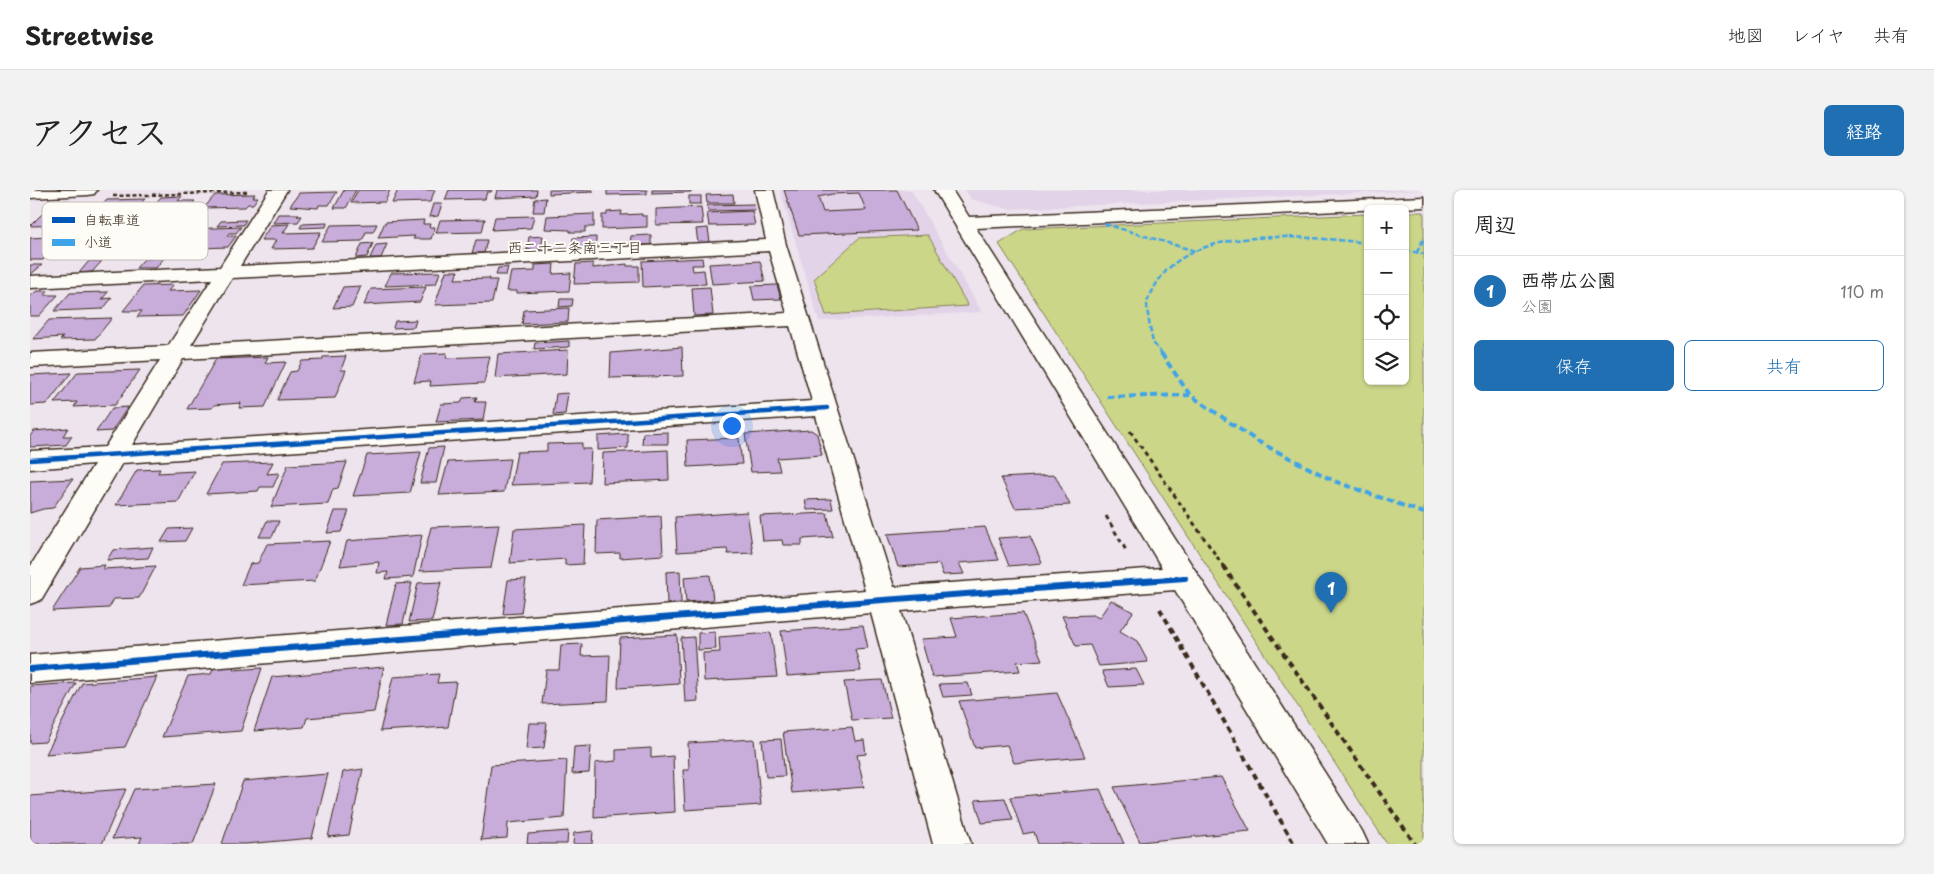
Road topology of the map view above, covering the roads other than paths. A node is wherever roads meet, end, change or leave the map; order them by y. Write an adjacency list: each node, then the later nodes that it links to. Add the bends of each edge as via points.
1 (88, 190): 5 (street)
2 (278, 190): 9 (street)
3 (764, 190): 8 (street)
4 (943, 190): 7 (street)
5 (30, 193)
6 (1424, 202): 7 (street)
7 (963, 223): 17 (street)
8 (777, 245): 9 (street); 11 (street)
9 (226, 273): 10 (street); 12 (street)
10 (30, 282)
11 (800, 319): 12 (street); 14 (street)
12 (175, 353): 13 (street); 15 (street)
13 (30, 360)
14 (826, 408): 15 (street); 19 (street)
15 (115, 455): 16 (street); 18 (street)
16 (30, 460)
17 (1185, 578): 19 (street); 22 (street)
18 (30, 592)
19 (883, 600): 20 (street); 21 (street)
20 (30, 669)
21 (952, 844)
22 (1349, 844)

